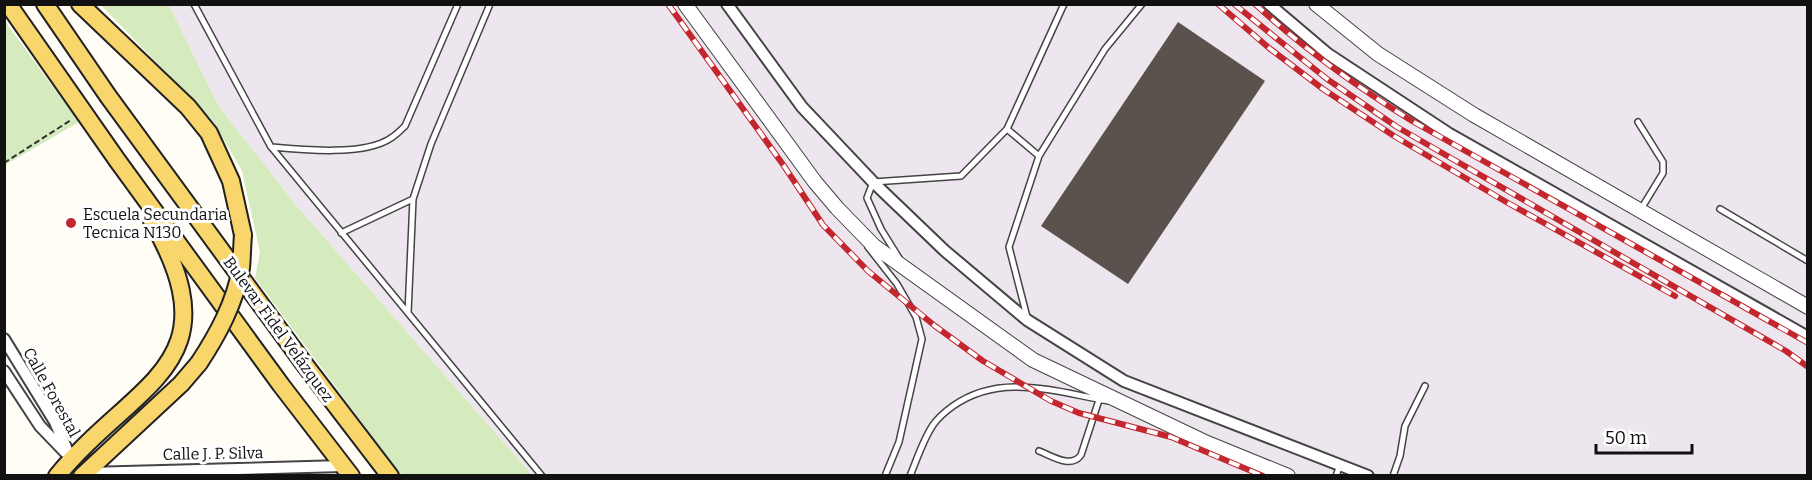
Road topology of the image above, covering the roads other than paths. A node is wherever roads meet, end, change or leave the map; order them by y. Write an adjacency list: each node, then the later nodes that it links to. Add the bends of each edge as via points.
1 (8, 4): 17 (main road, Bulevar Fidel Velázquez)
2 (45, 4): 41 (main road, Bulevar Fidel Velázquez, via 108,96)
3 (80, 4): 39 (main road, bridge, via 188,107 209,133 231,181 243,236 241,268 230,303 217,335 199,363)
4 (194, 4): 15 (lane)
5 (458, 4): 15 (lane, via 405,126 390,140 367,147 321,151)
6 (490, 4): 19 (lane, via 431,144)
7 (685, 4): 20 (street)
8 (727, 4): 18 (street, via 802,107)
9 (1064, 4): 14 (lane)
10 (1142, 4): 16 (lane, via 1106,49)
11 (1269, 4): 29 (street, via 1328,54 1448,134)
12 (1316, 4): 22 (street, via 1378,54)
13 (1638, 122): 22 (lane, via 1663,162 1663,173)
14 (1007, 129): 16 (lane); 18 (lane, via 962,176)
15 (271, 147): 23 (lane)
16 (1039, 156): 28 (lane, via 1009,247)
17 (117, 160): 36 (main road, via 158,231 181,287 183,322 174,355 161,375); 38 (main road, Bulevar Fidel Velázquez)
18 (873, 182): 25 (lane, via 867,198); 28 (street, via 945,251)
19 (413, 199): 23 (lane); 27 (lane)
20 (837, 208): 25 (street, via 874,246); 43 (lane, via 897,284 916,317 922,339 899,442)
21 (1720, 209): 24 (lane)
22 (1640, 211): 26 (street)
23 (341, 233): 27 (lane)
24 (1808, 261)
25 (905, 268): 34 (street, via 1033,360)
26 (1808, 307)
27 (408, 313): 42 (lane)
28 (1027, 320): 37 (street, via 1124,381)
29 (1808, 337)
30 (4, 339): 36 (street, Calle Forestal, via 55,422)
31 (4, 371): 36 (street, Calle Forestal, via 40,426)
32 (1425, 386): 47 (lane, via 1405,426)
33 (1099, 400): 34 (lane); 35 (lane, via 1076,461 1070,463); 44 (lane, via 1008,386 967,397 933,425)
34 (1126, 404): 45 (street)
35 (1039, 451)
36 (71, 459): 40 (main road)
37 (1338, 470): 46 (street)
38 (347, 471): 39 (street, Calle J. P. Silva)
39 (83, 475)
40 (57, 476)
41 (390, 476)
42 (542, 476)
43 (885, 476)
44 (910, 476)
45 (1288, 476)
46 (1368, 476)
47 (1393, 476)

